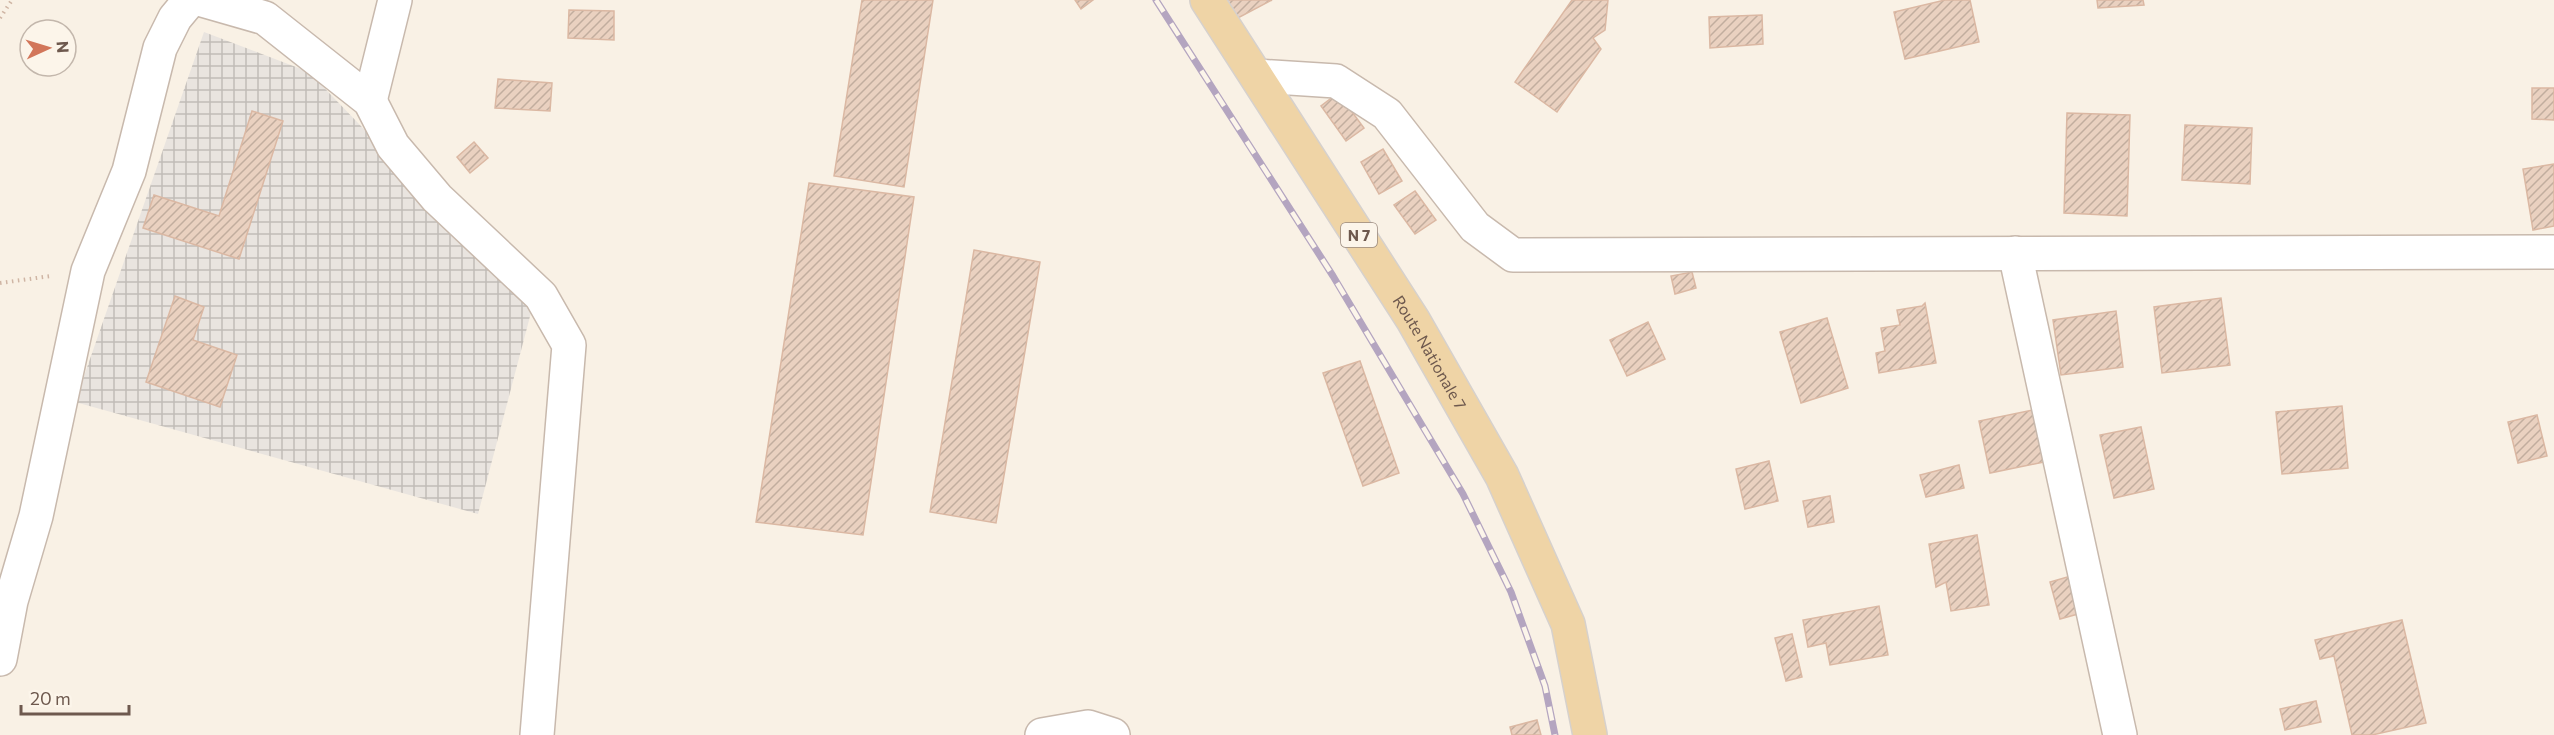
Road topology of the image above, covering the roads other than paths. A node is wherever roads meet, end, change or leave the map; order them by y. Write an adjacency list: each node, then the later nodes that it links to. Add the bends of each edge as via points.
1 (190, 0): 9 (street, via 159,48 129,171 88,271 36,516 11,601)
2 (202, 0): 6 (street, via 265,18)
3 (395, 0): 6 (street)
4 (1207, 0): 5 (main road, Route Nationale 7 / N 7)
5 (1257, 76): 8 (street, via 1336,81 1387,114 1475,228 1514,255); 13 (main road, Route Nationale 7 / N 7, via 1413,320 1502,476 1568,624)
6 (370, 101): 10 (street, via 393,146 437,198 541,296 569,345)
7 (2554, 252): 8 (street)
8 (2015, 253): 14 (street)
9 (0, 659)
10 (537, 735)
11 (1042, 735): 12 (street, via 1088,727)
12 (1113, 735)
13 (1590, 735)
14 (2120, 735)

